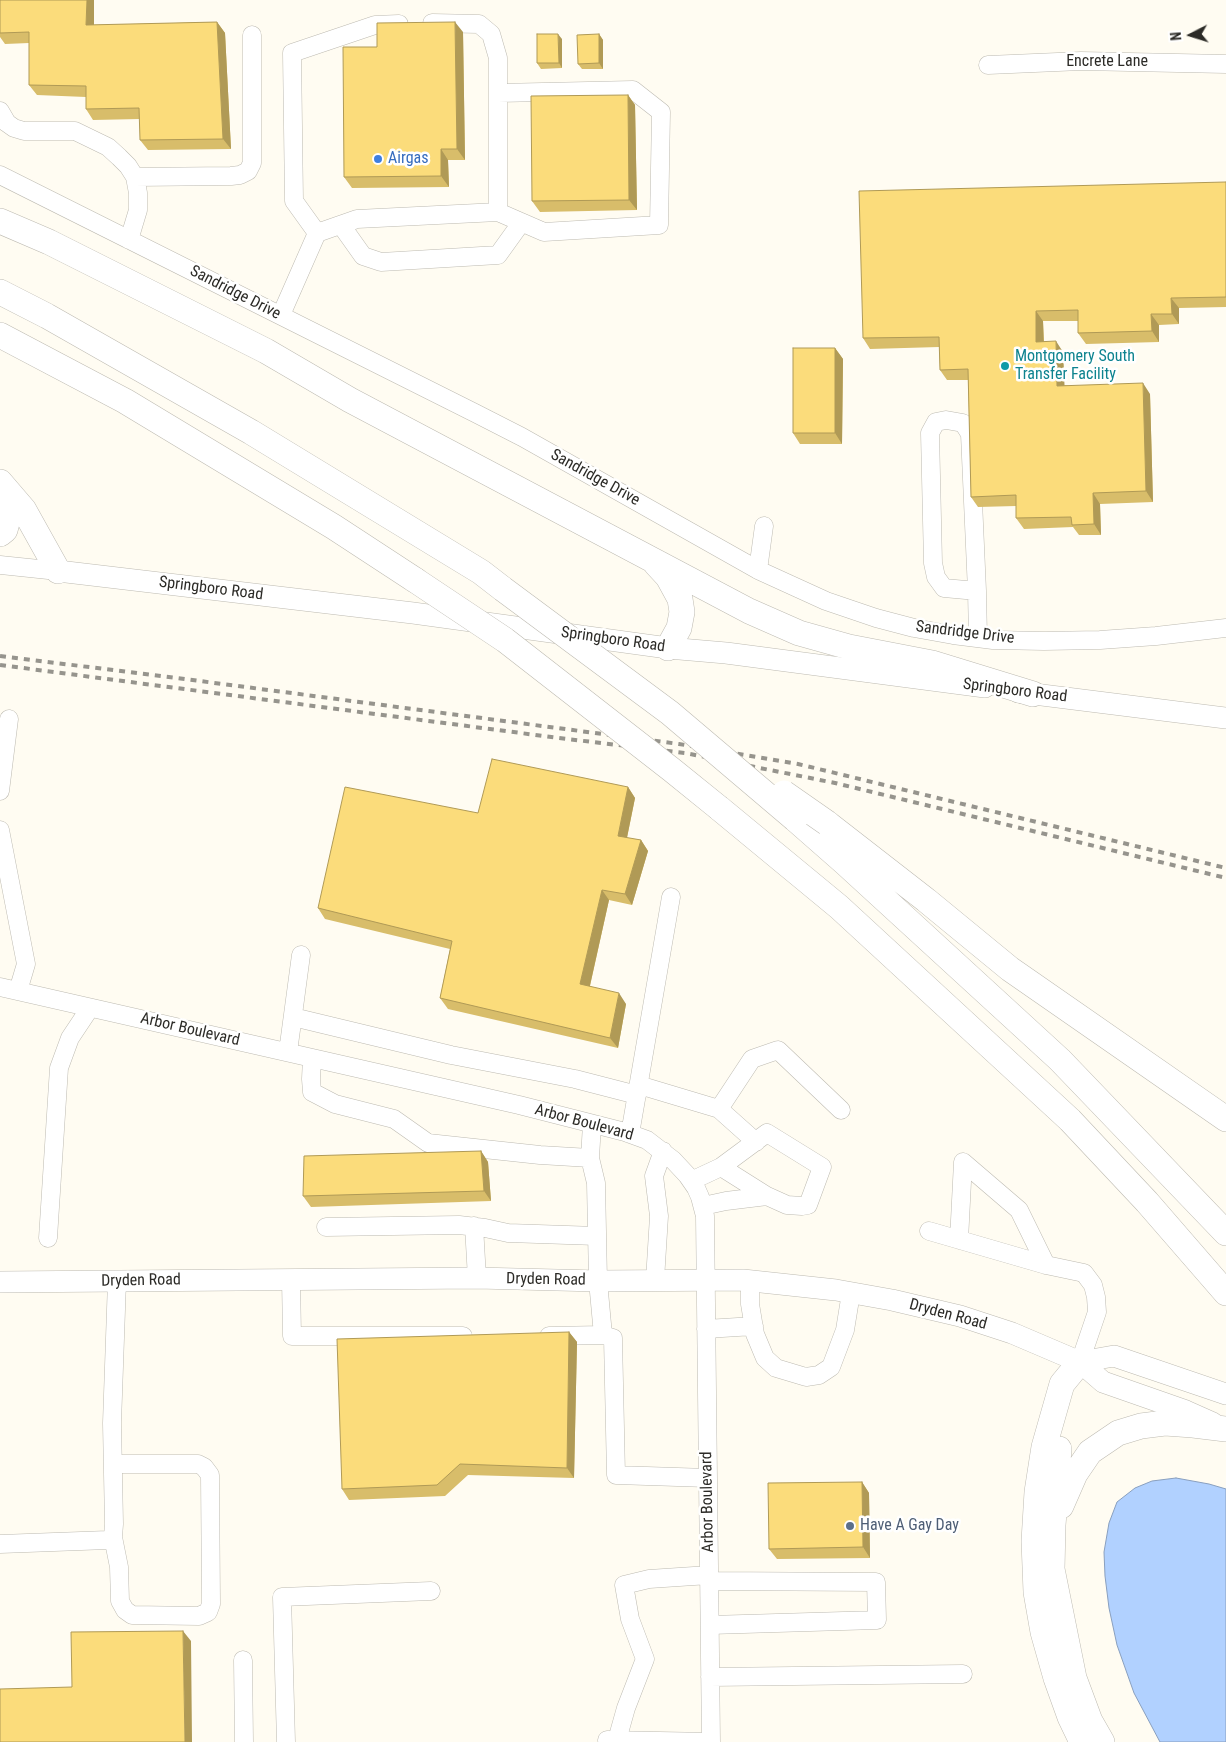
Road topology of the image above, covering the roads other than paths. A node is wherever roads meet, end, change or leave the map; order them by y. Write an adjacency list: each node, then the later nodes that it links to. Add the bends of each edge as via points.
1 (252, 35): 7 (street, via 252,163 248,171 231,176)
2 (1226, 64): 3 (street, Encrete Lane, via 1081,61)
3 (988, 66)
4 (498, 93): 8 (street); 10 (street, via 633,90 661,112 659,225 544,232); 12 (street, via 498,58 491,34 479,24 375,25 292,53 294,201)
5 (0, 111): 7 (street, via 14,128 74,131 84,135 114,152)
6 (0, 175): 13 (street, Sandridge Drive)
7 (134, 177): 13 (street, via 138,210)
8 (498, 212): 10 (street); 11 (street, via 357,219)
9 (0, 221): 20 (highway, via 266,351 350,400)
10 (521, 223): 11 (street, via 498,255 381,262 363,256)
11 (341, 225): 12 (street)
12 (317, 234): 15 (street)
13 (129, 240): 15 (street, Sandridge Drive)
14 (0, 292): 29 (highway, bridge, via 251,432 481,572)
15 (280, 315): 22 (street, Sandridge Drive, via 522,437)
16 (0, 335): 72 (highway, bridge, via 125,402 334,527 506,640 719,808 838,907 1070,1120)
17 (1, 483): 19 (highway, via 10,512); 23 (highway, via 24,510)
18 (764, 526): 22 (street)
19 (0, 534)
20 (642, 553): 27 (highway, via 668,577 680,598 680,628); 28 (highway, via 749,611 800,633 849,647 932,663)
21 (0, 565): 23 (street, Springboro Road)
22 (758, 570): 26 (street, Sandridge Drive, via 826,601 876,618 914,628)
23 (58, 571): 27 (main road, Springboro Road, via 413,613)
24 (977, 591): 24 (street, via 970,434 963,423 936,422 930,433 936,577 944,588); 26 (street)
25 (1226, 628): 26 (street, Sandridge Drive, via 1100,640)
26 (978, 638)
27 (668, 648): 28 (main road, Springboro Road)
28 (1033, 694): 30 (main road, Springboro Road)
29 (670, 713): 45 (highway, bridge, via 827,823 1010,969); 58 (highway, bridge, via 844,862 1060,1060)
30 (1226, 718)
31 (9, 719): 32 (street)
32 (0, 791)
33 (0, 830): 37 (street, via 26,964)
34 (671, 897): 42 (street)
35 (301, 955): 39 (street)
36 (0, 987): 37 (street, Arbor Boulevard)
37 (18, 991): 38 (street, Arbor Boulevard)
38 (90, 1008): 40 (street, Arbor Boulevard); 60 (street, via 70,1038 59,1068)
39 (293, 1017): 40 (street); 42 (street, via 451,1055)
40 (288, 1052): 41 (street, Arbor Boulevard)
41 (312, 1058): 46 (street, Arbor Boulevard); 50 (street, via 312,1092 336,1104 394,1119 428,1143)
42 (638, 1090): 43 (street); 47 (street)
43 (719, 1109): 44 (street, via 752,1058 778,1050); 48 (street)
44 (841, 1110)
45 (1226, 1119)
46 (592, 1124): 47 (street, Arbor Boulevard); 50 (street)
47 (630, 1134): 49 (street, Arbor Boulevard)
48 (756, 1142): 51 (street); 53 (street, via 767,1133 822,1167 808,1205 787,1204)
49 (663, 1151): 52 (street, Arbor Boulevard); 65 (street, via 654,1176 659,1216)
50 (590, 1158): 59 (street, via 596,1183)
51 (721, 1167): 52 (street); 53 (street)
52 (691, 1181): 54 (street, Arbor Boulevard)
53 (767, 1196): 54 (street)
54 (703, 1206): 66 (street, Arbor Boulevard)
55 (474, 1226): 56 (street); 59 (street, via 508,1233); 63 (street)
56 (326, 1227)
57 (929, 1231): 61 (street)
58 (1226, 1233)
59 (597, 1236): 68 (street)
60 (48, 1238)
61 (959, 1240): 62 (street); 62 (street, via 963,1162 1019,1210)
62 (1046, 1265): 78 (street, via 1084,1273 1093,1285 1098,1312)
63 (476, 1278): 64 (main road, Dryden Road); 68 (main road, Dryden Road)
64 (291, 1279): 70 (main road, Dryden Road); 75 (street, via 292,1336)
65 (655, 1280): 66 (main road, Dryden Road); 68 (main road, Dryden Road)
66 (705, 1280): 67 (main road, Dryden Road); 74 (street, Arbor Boulevard)
67 (750, 1280): 71 (main road, Dryden Road); 73 (street)
68 (598, 1281): 77 (street)
69 (0, 1282): 70 (main road, Dryden Road)
70 (117, 1282): 81 (street)
71 (851, 1293): 73 (street, via 844,1330 831,1367 819,1375 806,1377 776,1368 765,1358); 78 (main road, Dryden Road, via 960,1316 1012,1333)
72 (1226, 1293)
73 (754, 1326): 74 (street)
74 (706, 1329): 82 (street, Arbor Boulevard)
75 (475, 1336)
76 (541, 1336): 77 (street)
77 (603, 1336): 82 (street, via 613,1338 616,1475)
78 (1080, 1362): 79 (main road, via 1114,1356); 80 (main road, Dryden Road, via 1103,1382 1186,1411); 83 (highway, via 1079,1389 1058,1454); 96 (highway, via 1062,1384 1044,1447 1036,1492 1034,1541 1036,1592 1044,1632 1067,1710)
79 (1226, 1394)
80 (1226, 1429): 83 (highway, via 1165,1424 1141,1426 1118,1433 1090,1452 1074,1474)
81 (113, 1464): 84 (street); 84 (street, via 198,1464 210,1475 212,1604 208,1612 199,1616 132,1615 125,1610 120,1601 119,1567)
82 (708, 1478): 86 (street, Arbor Boulevard)
83 (1053, 1530): 97 (highway, via 1052,1569 1074,1678 1090,1721)
84 (112, 1537): 85 (street, via 108,1540)
85 (0, 1544)
86 (709, 1578): 88 (street, Arbor Boulevard); 88 (street, via 876,1582 877,1620); 92 (street, via 649,1579 624,1585 630,1619 645,1659)
87 (431, 1590): 94 (street, via 282,1597)
88 (710, 1625): 91 (street, Arbor Boulevard)
89 (243, 1660): 93 (street)
90 (963, 1674): 91 (street)
91 (710, 1677): 95 (street, Arbor Boulevard)
92 (611, 1741): 95 (street)
93 (244, 1742)
94 (286, 1742)
95 (711, 1742)
96 (1082, 1742)
97 (1102, 1742)

